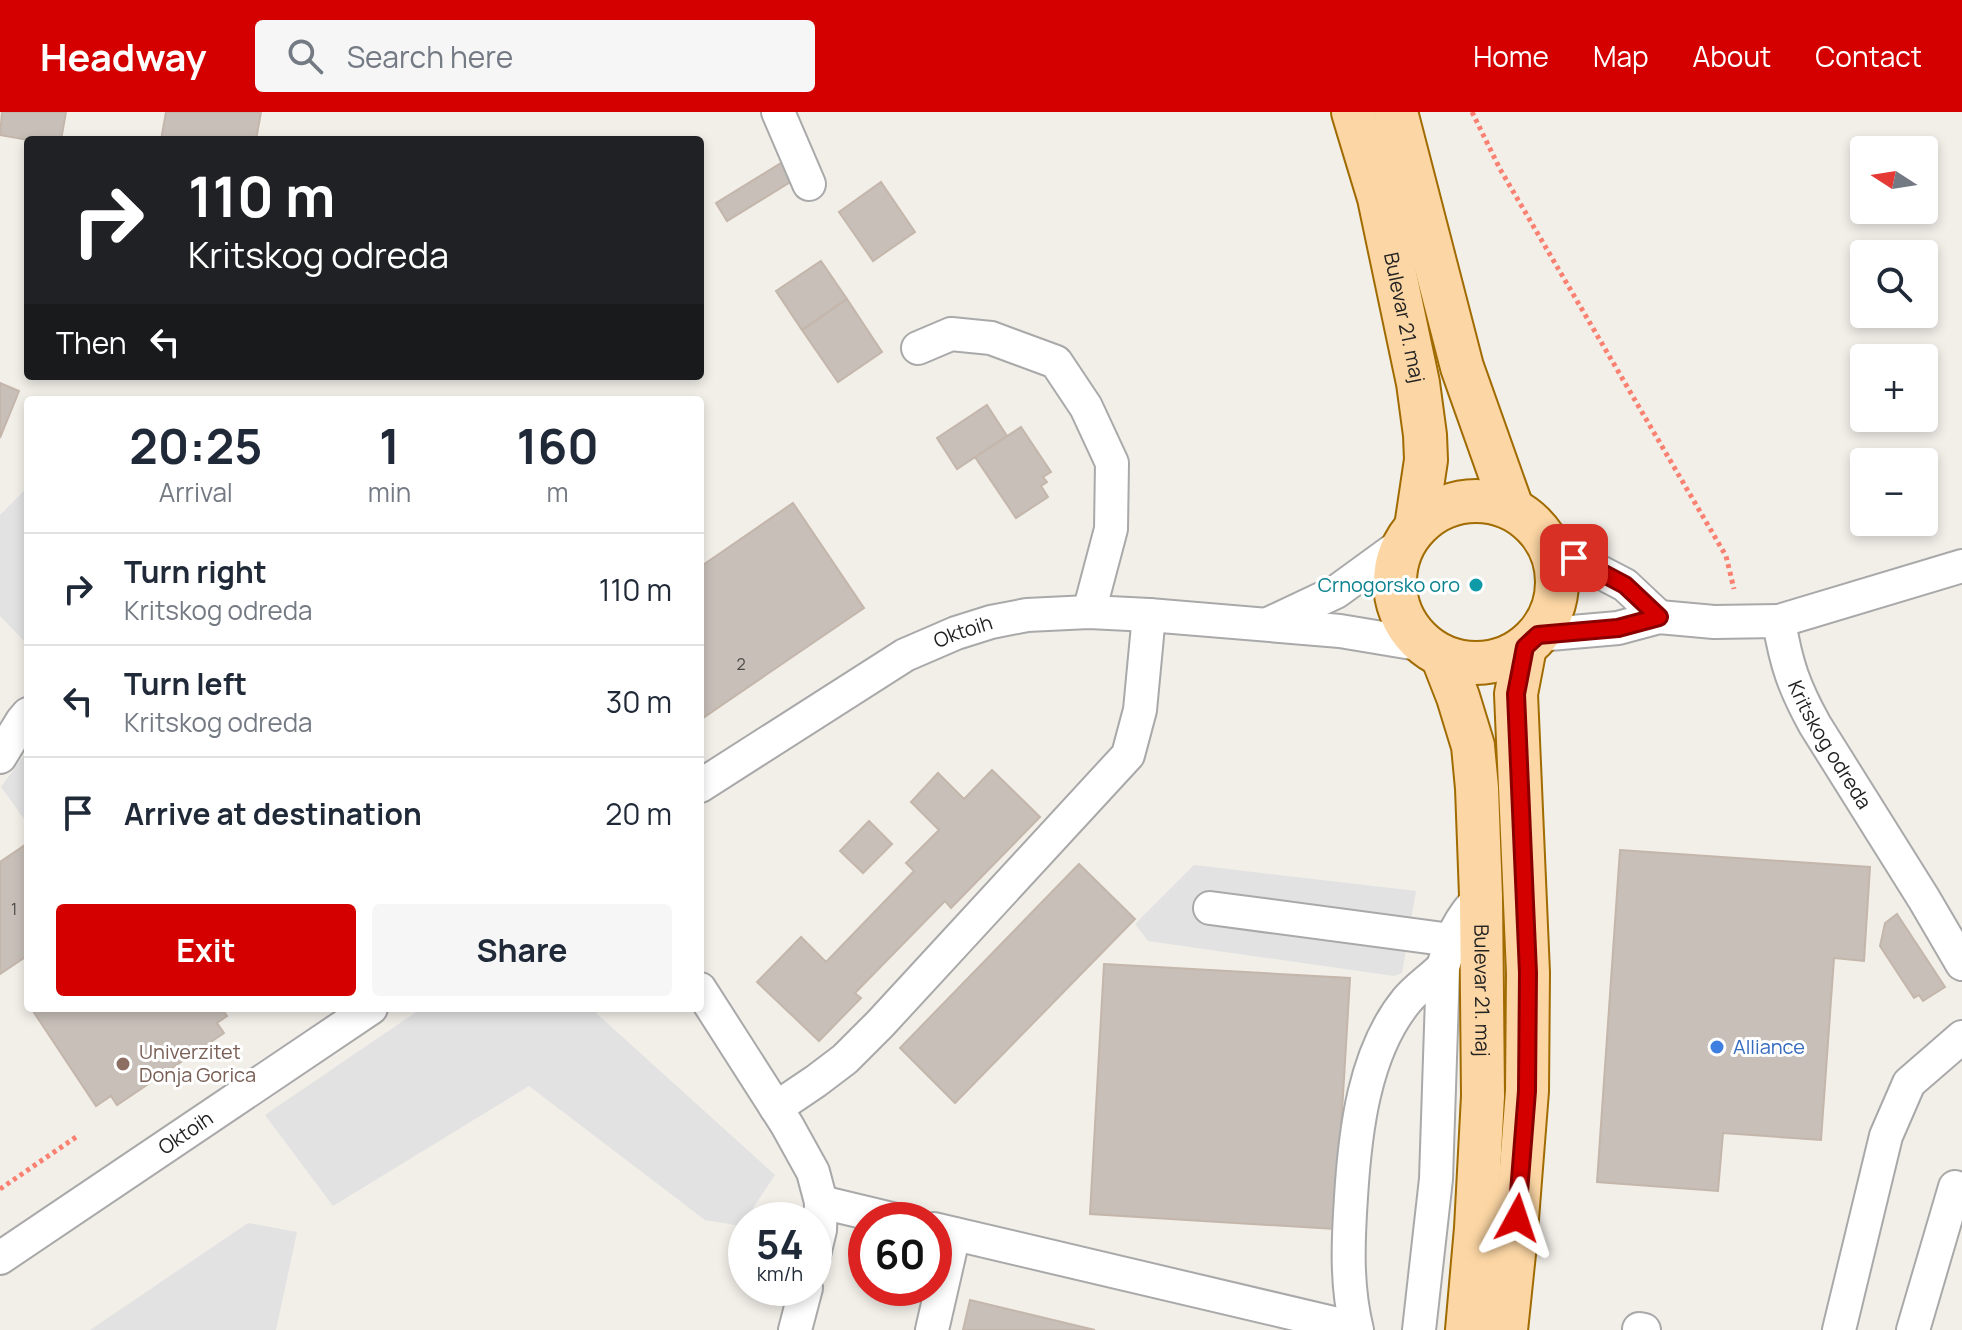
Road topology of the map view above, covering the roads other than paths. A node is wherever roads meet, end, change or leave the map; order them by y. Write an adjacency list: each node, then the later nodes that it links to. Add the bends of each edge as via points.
1 (778, 112): 4 (street)
2 (1353, 112): 7 (main road, Bulevar 21. maj, via 1379,198 1418,383 1426,460)
3 (1396, 112): 6 (main road, Bulevar 21. maj, via 1462,367)
4 (809, 184)
5 (918, 348): 10 (street, via 951,334 991,338 1056,362 1086,407 1112,463 1111,529)
6 (1512, 508): 7 (main road, via 1487,501 1461,502 1437,511); 8 (main road)
7 (1411, 534): 14 (street, Oktoih, via 1336,592); 16 (main road, via 1397,563 1399,610 1410,630)
8 (1548, 545): 12 (street, via 1625,585); 15 (main road, via 1556,569 1556,595 1548,620)
9 (1962, 566): 13 (street)
10 (1089, 612): 11 (street, Oktoih); 19 (street, Oktoih, via 1027,615 930,643)
11 (1149, 615): 14 (street, Oktoih); 27 (street, via 1140,710 1128,755 880,1024 845,1059)
12 (1659, 617): 13 (street); 15 (street)
13 (1779, 621): 23 (street, Kritskog odreda, via 1788,668 1815,725)
14 (1265, 625): 16 (street, Oktoih, via 1340,631)
15 (1531, 641): 16 (main road, via 1506,658 1485,663); 39 (main road, via 1516,694 1528,973 1527,1091)
16 (1433, 651): 20 (main road, Bulevar 21. maj, via 1458,697 1473,746)
17 (24, 719): 18 (street)
18 (0, 757)
19 (704, 783)
20 (1481, 896): 22 (street, via 1464,914); 38 (main road, Bulevar 21. maj, via 1483,1096)
21 (1210, 908): 22 (street)
22 (1447, 954): 36 (street, via 1388,1029 1361,1109 1349,1232); 37 (street, via 1436,1179)
23 (1962, 964)
24 (704, 995): 27 (street)
25 (365, 1012): 31 (street, Oktoih)
26 (1962, 1037): 40 (street, via 1909,1083 1886,1136)
27 (776, 1108): 29 (street, via 813,1172)
28 (1955, 1187): 41 (street)
29 (821, 1202)
30 (952, 1233): 36 (street)
31 (0, 1258)
32 (801, 1306): 34 (street)
33 (935, 1306): 35 (street)
34 (795, 1330)
35 (932, 1330)
36 (1354, 1330)
37 (1419, 1330)
38 (1467, 1330)
39 (1506, 1330)
40 (1839, 1330)
41 (1913, 1330)

